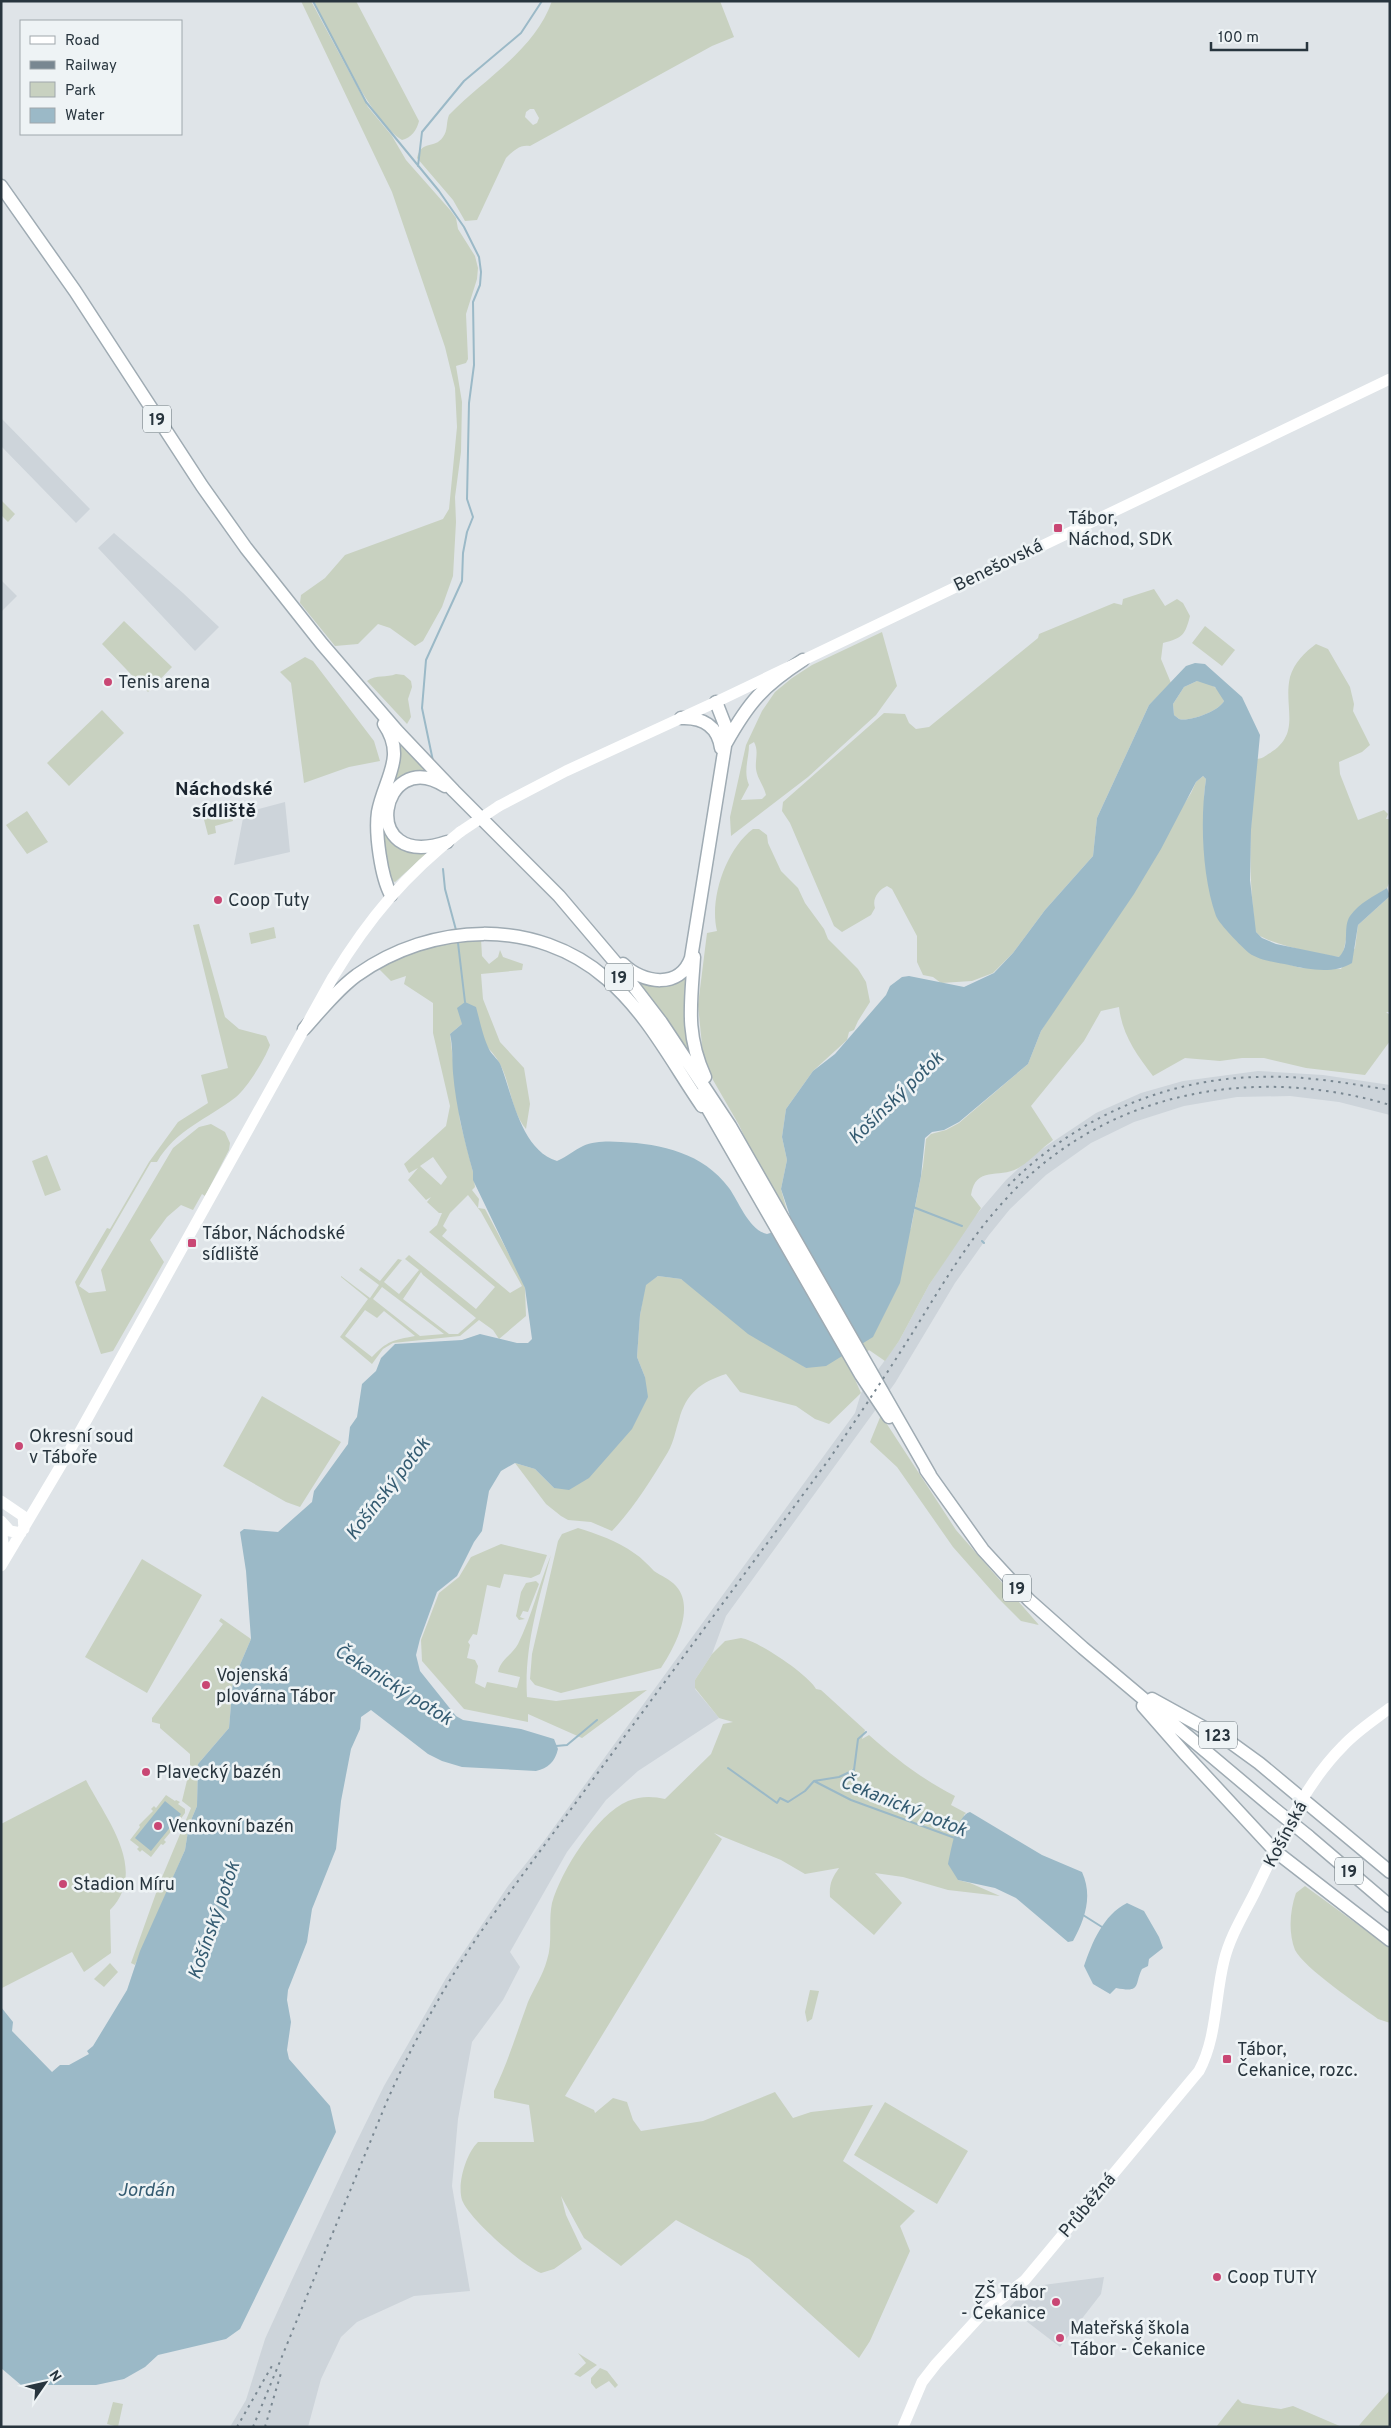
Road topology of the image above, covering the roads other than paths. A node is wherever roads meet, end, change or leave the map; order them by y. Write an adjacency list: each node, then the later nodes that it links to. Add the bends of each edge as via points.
1 (1, 186): 4 (main road, 19, via 246,548)
2 (1390, 379): 3 (main road, Benešovská)
3 (803, 660): 5 (main road, Benešovská); 7 (main road, via 765,686)
4 (349, 676): 9 (main road, 19); 12 (main road, via 393,740 391,775 378,814 379,845)
5 (716, 702): 6 (main road, Benešovská); 7 (main road, via 724,719)
6 (681, 718): 8 (main road, via 694,717 708,723 717,735); 11 (main road, Benešovská, bridge, via 499,806)
7 (725, 746): 8 (main road)
8 (722, 761): 14 (main road)
9 (454, 791): 10 (main road, 19); 11 (main road, via 437,780 425,777 410,779 394,792 386,812 389,826 403,843 424,848)
10 (496, 835): 13 (main road, 19); 16 (main road, 19, via 635,998)
11 (447, 842): 12 (main road, Benešovská)
12 (391, 895): 15 (main road, Benešovská, via 360,933)
13 (583, 923): 14 (main road, via 628,969 647,978 666,980 678,976 688,965); 16 (main road, 19, via 656,1015)
14 (695, 940): 16 (main road, via 690,1000 693,1039)
15 (304, 1029): 16 (main road, via 334,995 357,976 414,945 482,932 538,940 576,957 618,989); 17 (main road, Benešovská)
16 (726, 1130): 24 (main road, 19, via 860,1362 967,1529 1014,1585)
17 (39, 1502): 18 (main road, via 22,1507); 21 (main road, Benešovská)
18 (4, 1503): 21 (main road, via 23,1516)
19 (1, 1521): 21 (main road, via 9,1530)
20 (1, 1527): 22 (main road)
21 (23, 1531): 23 (main road, Benešovská)
22 (1, 1552)
23 (1, 1566)
24 (1124, 1682): 26 (main road, 123, via 1230,1742); 27 (main road, 123, via 1166,1733); 29 (main road, 19, bridge)
25 (1390, 1708): 26 (main road, Košínská, via 1343,1746)
26 (1304, 1798): 27 (main road, Košínská); 28 (main road)
27 (1275, 1851): 30 (main road); 31 (main road, Košínská, via 1229,1946)
28 (1390, 1872)
29 (1390, 1906)
30 (1390, 1940)
31 (1219, 1985): 32 (main road, Průběžná, via 1208,2049 1199,2071 1025,2280 981,2315 936,2364 922,2382)
32 (903, 2427)

